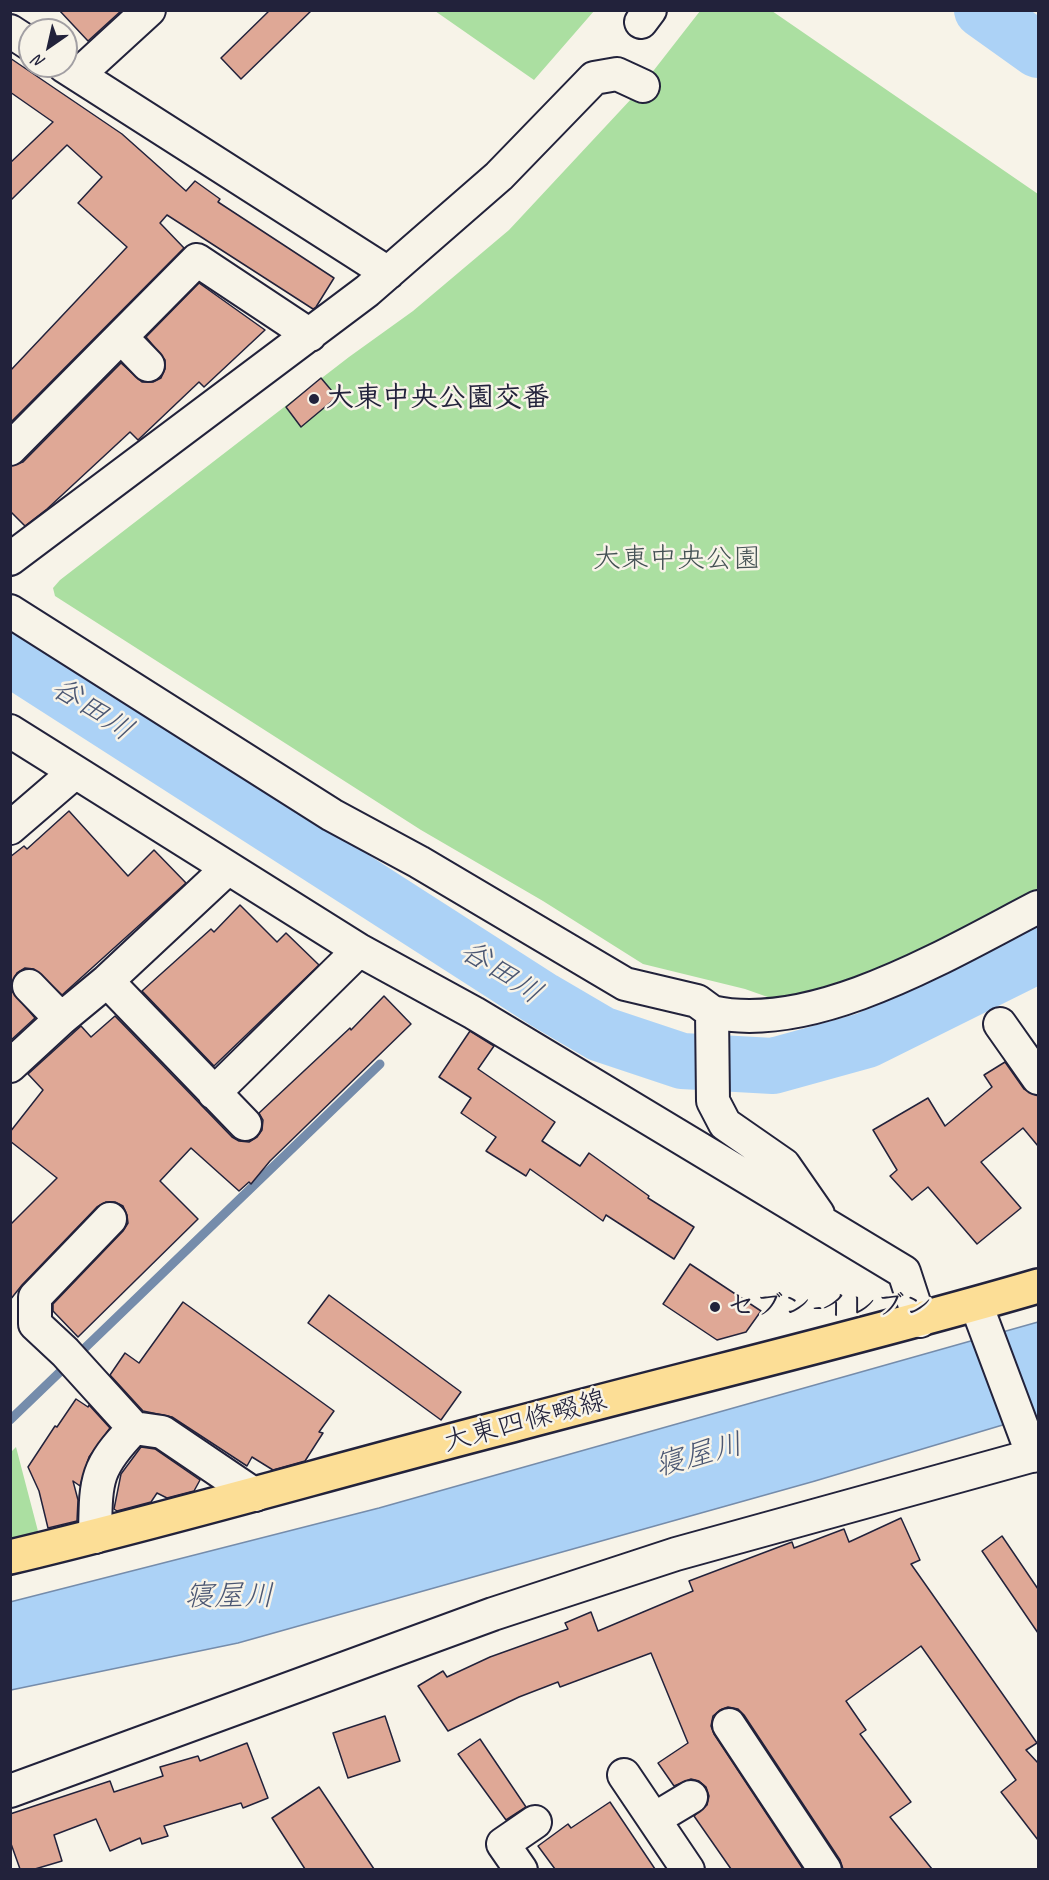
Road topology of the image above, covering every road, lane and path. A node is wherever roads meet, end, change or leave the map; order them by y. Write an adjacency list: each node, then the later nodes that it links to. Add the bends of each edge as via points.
1 (149, 10): 2 (street)
2 (78, 65)
3 (78, 74): 5 (street)
4 (643, 86): 5 (street, via 617,74 594,78 499,176)
5 (388, 273): 6 (street)
6 (310, 335): 7 (street, via 197,260); 10 (street)
7 (121, 336): 8 (street); 9 (street)
8 (148, 365)
9 (10, 449)
10 (10, 559)
11 (10, 611): 21 (street, via 332,815 625,984 697,1001)
12 (10, 731): 13 (street)
13 (74, 773): 14 (street); 15 (street)
14 (10, 828)
15 (228, 868): 17 (street); 18 (street)
16 (1038, 907): 21 (street, via 865,992 783,1014)
17 (359, 950): 25 (street); 28 (street, via 474,1013)
18 (107, 981): 20 (street); 25 (street)
19 (29, 986): 20 (street)
20 (61, 1019): 23 (street)
21 (712, 1021): 28 (street, via 713,1101 725,1124 784,1166)
22 (1000, 1024): 24 (street)
23 (10, 1066)
24 (1038, 1078)
25 (214, 1093): 26 (street)
26 (245, 1124)
27 (110, 1219): 32 (street, via 35,1297 35,1324)
28 (824, 1222): 31 (street, via 904,1272)
29 (1038, 1286): 30 (main road, 大東四條畷線)
30 (981, 1318): 31 (main road, 大東四條畷線); 33 (street)
31 (920, 1321): 34 (main road, 大東四條畷線)
32 (134, 1428): 34 (street, via 162,1432); 35 (street, via 111,1451 96,1483)
33 (1033, 1450): 39 (street, via 676,1554 493,1614)
34 (255, 1495): 35 (main road, 大東四條畷線)
35 (95, 1537): 36 (main road, 大東四條畷線)
36 (10, 1557)
37 (729, 1725): 45 (street)
38 (624, 1775): 41 (street)
39 (10, 1791)
40 (691, 1797): 41 (street)
41 (656, 1818): 44 (street)
42 (535, 1822): 43 (street, via 503,1844)
43 (521, 1869)
44 (688, 1869)
45 (825, 1869)

